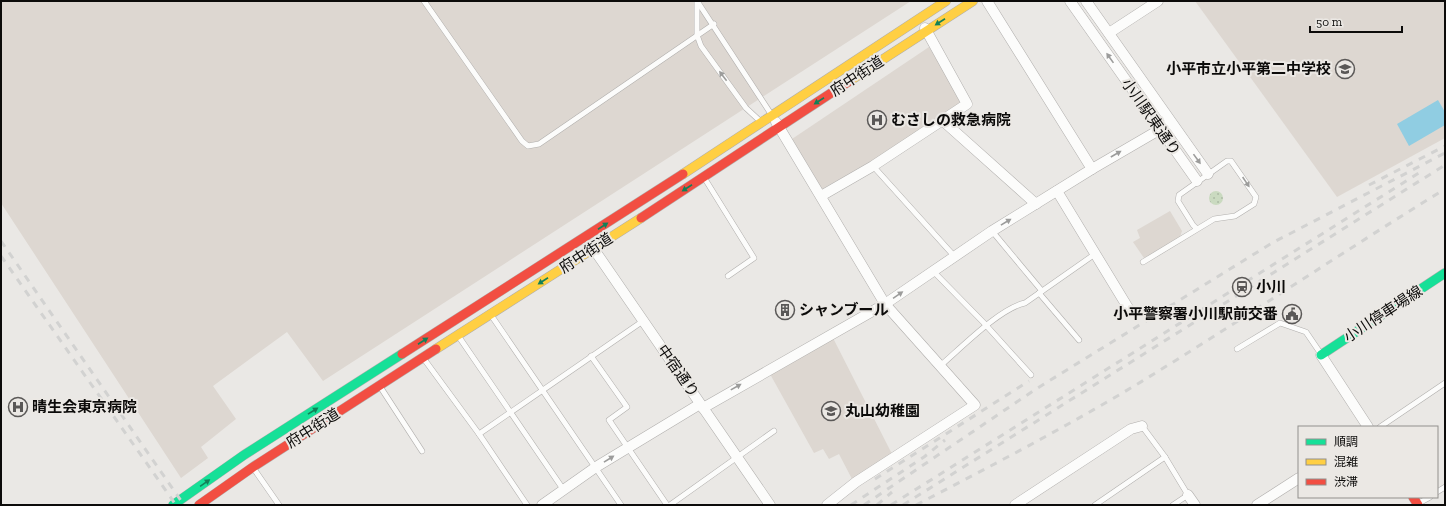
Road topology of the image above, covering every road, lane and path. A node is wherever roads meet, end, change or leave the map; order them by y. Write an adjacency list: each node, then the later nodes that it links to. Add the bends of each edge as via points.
1 (424, 1): 13 (lane, via 528,146 539,144)
2 (697, 1): 10 (lane); 13 (lane)
3 (946, 1): 9 (main road, 府中街道)
4 (973, 1): 11 (main road, 府中街道, one-way to 11)
5 (987, 1): 21 (street)
6 (1070, 1): 18 (street, 小川駅東通り, one-way to 6)
7 (1086, 1): 12 (street, 小川駅東通り)
8 (1158, 1): 12 (street)
9 (919, 18): 11 (street); 14 (main road, 府中街道)
10 (714, 24): 13 (lane); 14 (lane)
11 (927, 31): 15 (street, via 967,104); 19 (main road, 府中街道, one-way to 19)
12 (1109, 33): 17 (street, 小川駅東通り)
13 (697, 35): 16 (lane, one-way to 13, via 746,108 701,46)
14 (773, 116): 16 (main road, 府中街道); 19 (street)
15 (942, 120): 20 (street); 27 (street)
16 (762, 123): 19 (street); 30 (main road, 府中街道, one-way to 16)
17 (1171, 123): 18 (street); 22 (street, 小川駅東通り, one-way to 22)
18 (1160, 129): 21 (street, one-way to 18); 24 (street, 小川駅東通り)
19 (778, 131): 23 (main road, 府中街道); 26 (street)
20 (873, 166): 26 (street); 33 (lane)
21 (1092, 169): 25 (street)
22 (1208, 174): 24 (lane); 28 (lane, one-way to 28, via 1230,161 1256,200 1235,216 1214,220)
23 (704, 177): 31 (main road, 府中街道, one-way to 31); 37 (lane, via 754,258)
24 (1197, 182): 28 (lane, via 1179,195 1178,201)
25 (1057, 191): 27 (street); 32 (street)
26 (821, 196): 39 (street)
27 (1036, 204): 29 (street, one-way to 27)
28 (1197, 229): 34 (lane)
29 (992, 231): 33 (street); 38 (lane)
30 (586, 237): 31 (street, 中宿通り); 72 (main road, 府中街道, one-way to 30, via 244,455)
31 (594, 248): 41 (main road, 府中街道, one-way to 41); 42 (street, 中宿通り)
32 (1095, 254): 38 (lane); 40 (street)
33 (956, 257): 35 (street)
34 (1143, 262)
35 (933, 271): 39 (street, one-way to 35); 43 (lane)
36 (1445, 273): 47 (main road, 小川停車場線)
37 (728, 276)
38 (1041, 292): 43 (lane, via 988,323); 45 (lane)
39 (885, 304): 50 (street); 55 (street, one-way to 39)
40 (1130, 311)
41 (491, 315): 44 (main road, 府中街道); 54 (lane)
42 (643, 321): 48 (lane); 55 (street, 中宿通り)
43 (987, 327): 50 (lane); 51 (lane)
44 (458, 336): 49 (main road, 府中街道); 56 (lane)
45 (1080, 340)
46 (1237, 349): 47 (lane, via 1280,323 1306,332)
47 (1322, 355): 58 (street)
48 (591, 356): 54 (lane); 62 (lane, via 627,407 609,420)
49 (424, 358): 53 (main road, 府中街道); 61 (lane)
50 (940, 366): 80 (street, via 975,405 856,482)
51 (1031, 375)
52 (1445, 383): 59 (lane)
53 (380, 386): 63 (lane); 66 (main road, 府中街道)
54 (542, 390): 56 (lane); 67 (lane)
55 (702, 406): 62 (street); 64 (street, 中宿通り)
56 (511, 412): 61 (lane); 69 (lane)
57 (1142, 426): 65 (lane); 81 (street, via 1131,429)
58 (1367, 426)
59 (1381, 426)
60 (774, 431): 64 (lane)
61 (479, 434): 75 (lane)
62 (627, 448): 67 (street, one-way to 62); 78 (lane)
63 (422, 451)
64 (737, 457): 78 (lane); 79 (street, 中宿通り)
65 (1165, 457): 70 (lane); 82 (lane)
66 (253, 466): 73 (main road, 府中街道); 74 (lane)
67 (596, 467): 69 (street); 77 (lane)
68 (1298, 479): 85 (street)
69 (563, 489): 76 (street)
70 (1188, 495): 83 (lane); 84 (street)
71 (1428, 498): 86 (lane)
72 (173, 505)
73 (199, 505)
74 (279, 505)
75 (527, 505)
76 (542, 505)
77 (622, 505)
78 (668, 505)
79 (770, 505)
80 (827, 505)
81 (1015, 505)
82 (1095, 505)
83 (1172, 505)
84 (1195, 505)
85 (1256, 505)
86 (1418, 505)

